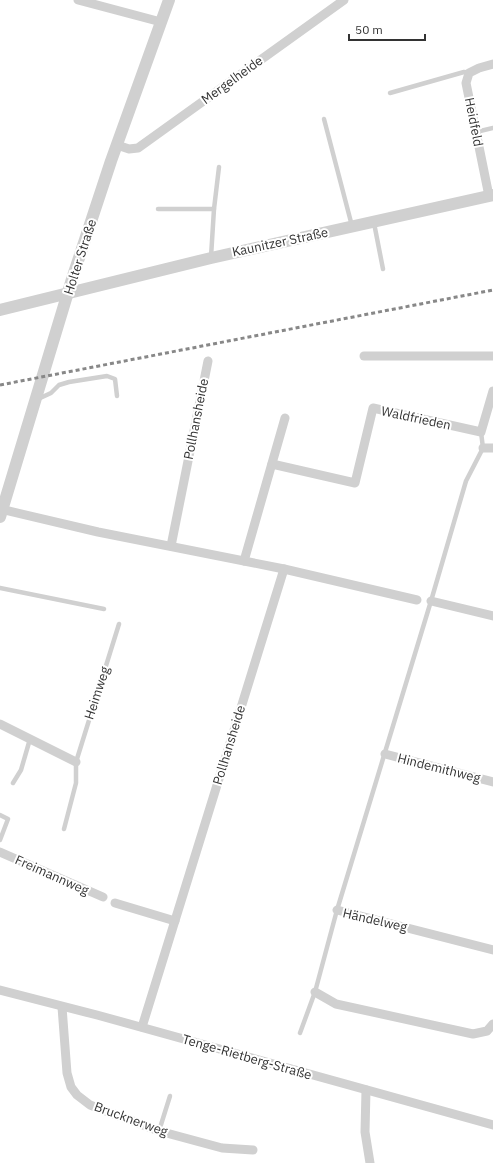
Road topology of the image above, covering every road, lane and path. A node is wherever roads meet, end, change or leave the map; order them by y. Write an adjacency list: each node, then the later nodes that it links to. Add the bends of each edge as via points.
1 (81, 0): 4 (street)
2 (169, 0): 4 (street, Holter Straße)
3 (344, 0): 11 (street, Mergelheide, via 138,148 129,149)
4 (161, 22): 11 (street, Holter Straße)
5 (493, 64): 6 (street)
6 (469, 73): 7 (lane, via 464,72); 10 (street, Heidfeld, via 466,83)
7 (390, 93)
8 (324, 119): 17 (lane)
9 (493, 128): 10 (lane)
10 (476, 132): 13 (street, Heidfeld)
11 (117, 145): 20 (street, Holter Straße)
12 (219, 167): 15 (lane)
13 (491, 196): 16 (street, Kaunitzer Straße)
14 (158, 209): 15 (lane)
15 (214, 209): 18 (lane)
16 (374, 222): 17 (street, Kaunitzer Straße); 19 (lane)
17 (352, 226): 18 (street, Kaunitzer Straße)
18 (211, 258): 20 (street, Kaunitzer Straße)
19 (383, 269)
20 (68, 292): 21 (street, Kaunitzer Straße); 27 (street, Holter Straße)
21 (0, 310)
22 (364, 356): 23 (street)
23 (493, 356)
24 (208, 361): 34 (street, Pollhansheide)
25 (493, 392): 29 (street)
26 (117, 396): 27 (lane, via 115,379 108,376 59,385 51,393)
27 (36, 400): 33 (street, Holter Straße)
28 (285, 418): 32 (street)
29 (481, 432): 30 (lane); 32 (street, Waldfrieden, via 374,408 355,483)
30 (483, 448): 31 (street); 39 (lane, via 466,481)
31 (493, 448)
32 (272, 464): 35 (street)
33 (1, 512): 34 (street)
34 (171, 546): 35 (street)
35 (244, 561): 36 (street)
36 (284, 569): 38 (street); 56 (street, Pollhansheide)
37 (0, 588): 40 (lane)
38 (417, 600)
39 (431, 601): 41 (street); 45 (lane)
40 (104, 609)
41 (493, 616)
42 (119, 624): 46 (lane, Heimweg)
43 (0, 724): 44 (street)
44 (30, 739): 46 (street); 48 (lane, via 21,770)
45 (385, 754): 47 (street, Hindemithweg); 55 (lane)
46 (76, 762): 50 (lane, Heimweg, via 76,783)
47 (493, 782)
48 (13, 783)
49 (0, 815): 51 (lane, via 8,819)
50 (64, 828)
51 (0, 840)
52 (0, 852): 53 (street, Freimannweg)
53 (103, 897)
54 (115, 903): 56 (street)
55 (337, 910): 57 (street, Händelweg); 59 (lane, Händelweg)
56 (175, 921): 62 (street, Pollhansheide)
57 (493, 950)
58 (0, 990): 60 (street, Tenge-Rietberg-Straße)
59 (315, 992): 61 (street, via 336,1004 473,1034 487,1031); 63 (lane, Händelweg)
60 (62, 1007): 62 (street, Tenge-Rietberg-Straße); 67 (street, Brucknerweg, via 67,1073 77,1095 90,1105)
61 (493, 1024)
62 (142, 1027): 64 (street, Tenge-Rietberg-Straße)
63 (300, 1033)
64 (366, 1090): 66 (street, Tenge-Rietberg-Straße); 69 (street, via 365,1132)
65 (170, 1096): 67 (lane)
66 (493, 1125)
67 (159, 1130): 68 (street, Brucknerweg, via 222,1148)
68 (254, 1150)
69 (370, 1163)

